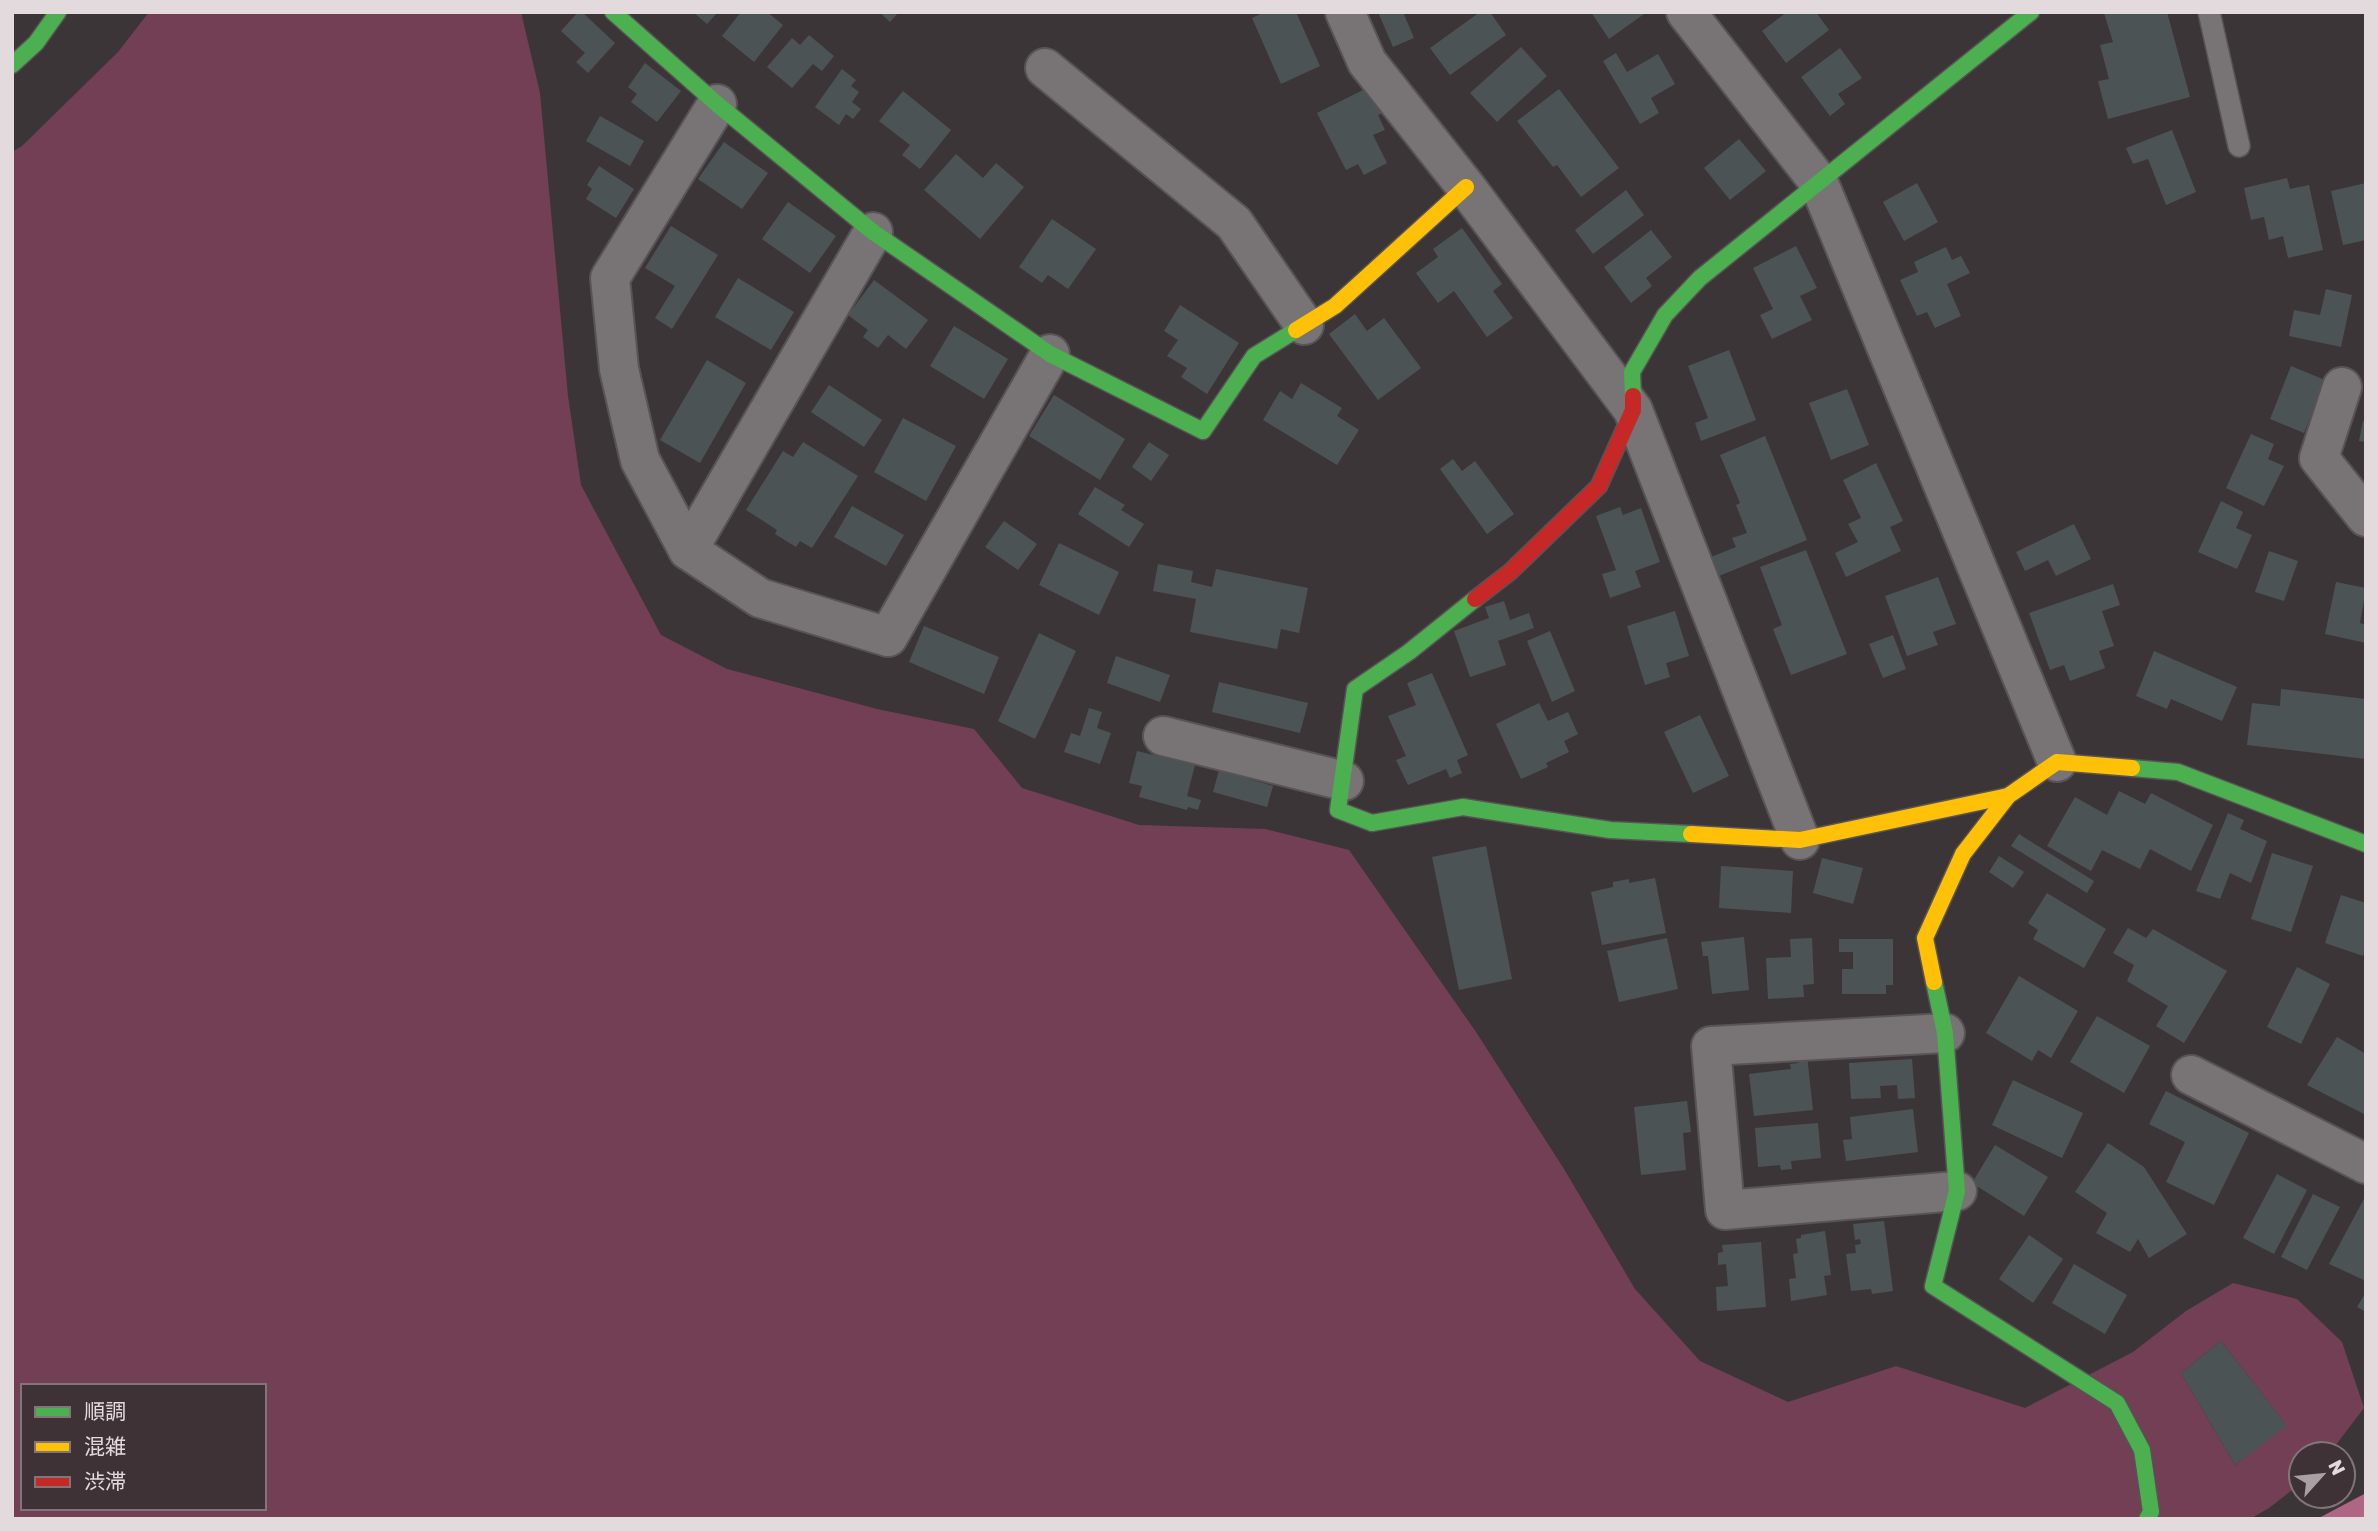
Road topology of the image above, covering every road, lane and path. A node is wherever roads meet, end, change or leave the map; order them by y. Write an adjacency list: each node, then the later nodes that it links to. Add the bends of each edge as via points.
1 (58, 12): 7 (street, via 36,43)
2 (613, 12): 9 (street)
3 (1345, 12): 12 (street, via 1367,62)
4 (1686, 12): 11 (street)
5 (2031, 12): 11 (street)
6 (2209, 12): 10 (lane)
7 (12, 65)
8 (1045, 68): 14 (street, via 1234,223)
9 (717, 104): 13 (street); 19 (street, via 610,278 619,369 640,460)
10 (2239, 146)
11 (1818, 181): 17 (street, via 1700,278 1665,315 1633,372); 21 (street)
12 (1466, 187): 14 (street, via 1335,306); 17 (street)
13 (873, 232): 15 (street); 19 (street)
14 (1304, 325): 15 (street, via 1254,356 1203,431)
15 (1050, 354): 19 (street, via 888,637 760,598)
16 (2342, 387): 18 (street, via 2319,458)
17 (1633, 410): 22 (street, via 1599,486 1510,572 1409,652 1355,688); 24 (street)
18 (2366, 517)
19 (688, 550)
20 (1163, 736): 22 (street)
21 (2057, 762): 23 (street); 25 (street, via 2178,772)
22 (1344, 781): 24 (street, via 1338,810 1372,823 1463,807 1610,830)
23 (2008, 796): 24 (street); 26 (street, via 1963,854 1925,938)
24 (1800, 840)
25 (2366, 844)
26 (1945, 1032): 29 (street); 29 (street, via 1711,1046 1725,1210)
27 (2192, 1075): 28 (street)
28 (2366, 1164)
29 (1957, 1191): 30 (street, via 1933,1286 2118,1403 2142,1450 2151,1512)
30 (2147, 1519)

